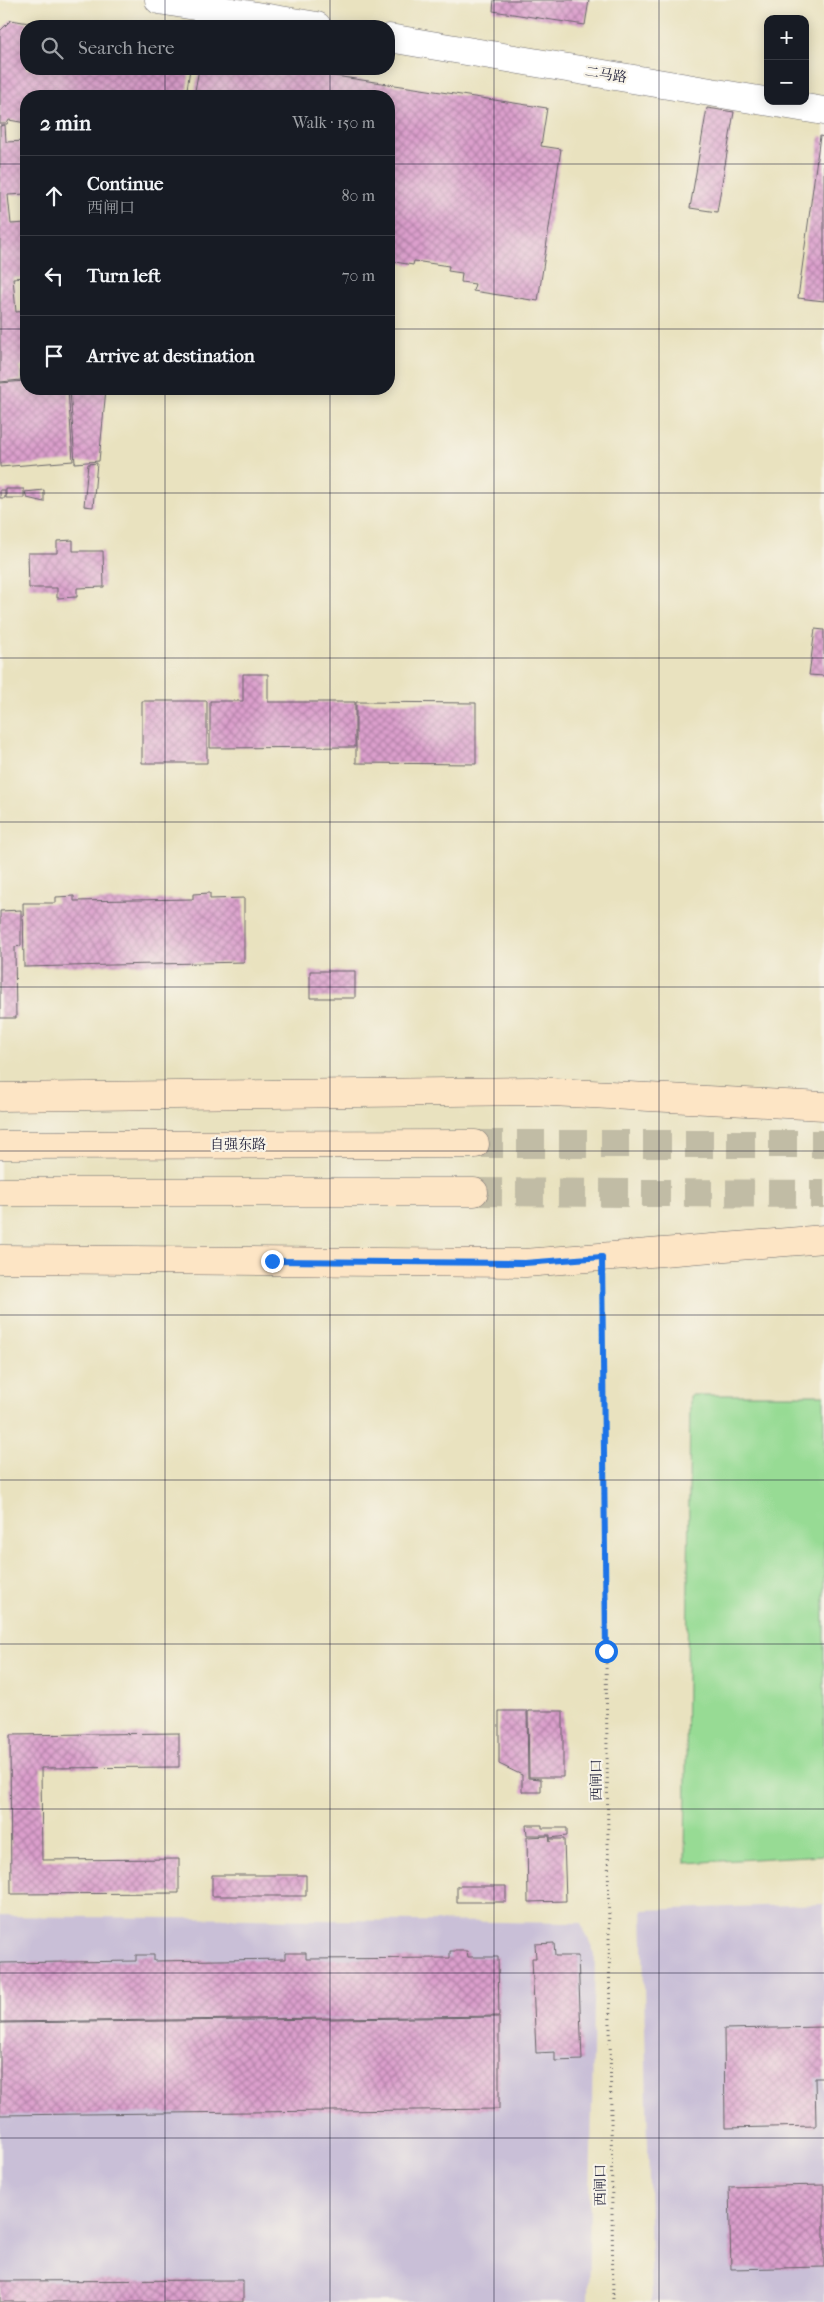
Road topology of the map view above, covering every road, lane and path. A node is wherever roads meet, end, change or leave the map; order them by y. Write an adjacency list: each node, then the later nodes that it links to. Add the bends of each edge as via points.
1 (159, 0): 2 (street)
2 (281, 20)
3 (395, 39): 4 (street, 二马路)
4 (824, 111)
5 (0, 1097): 6 (main road, via 532,1091)
6 (824, 1106)
7 (475, 1144): 8 (main road, 自强东路)
8 (0, 1145)
9 (0, 1192): 10 (main road)
10 (474, 1192)
11 (824, 1239): 12 (main road)
12 (602, 1257): 13 (main road, via 525,1263); 14 (path, 西闸口)
13 (0, 1259)
14 (613, 2302)

